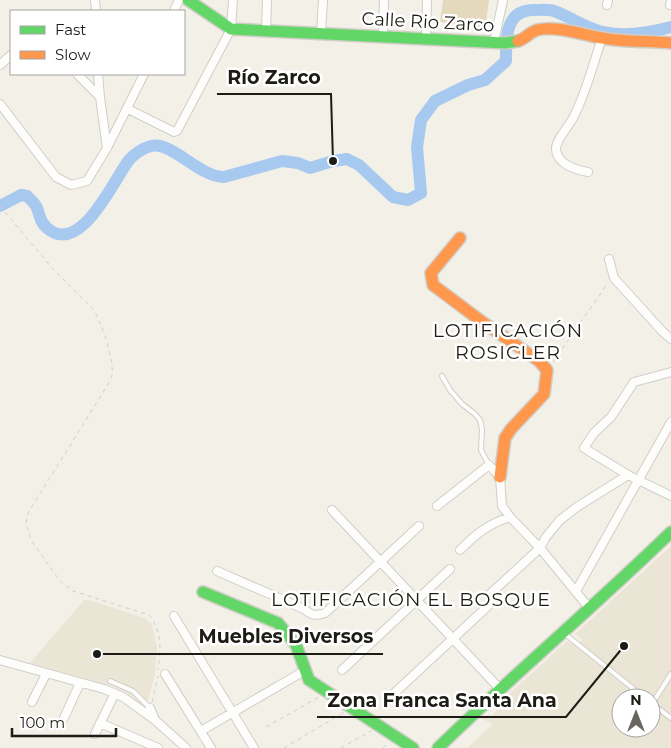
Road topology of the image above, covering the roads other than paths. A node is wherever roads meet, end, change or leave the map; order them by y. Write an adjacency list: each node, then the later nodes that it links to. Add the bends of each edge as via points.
1 (188, 0): 8 (street)
2 (233, 0): 8 (street)
3 (267, 0): 9 (street)
4 (323, 0): 10 (street)
5 (384, 0): 11 (street)
6 (427, 0): 13 (street)
7 (503, 0): 14 (street)
8 (231, 29): 9 (street, Calle Rio Zarco); 23 (street, via 177,131)
9 (266, 31): 10 (street, Calle Rio Zarco)
10 (321, 34): 11 (street, Calle Rio Zarco)
11 (383, 37): 13 (street, Calle Rio Zarco)
12 (602, 38): 14 (street, Calle Rio Zarco, via 580,32 540,29 520,41); 15 (street, Calle Rio Zarco); 25 (street, via 574,118 556,148 564,163)
13 (426, 40): 14 (street, Calle Rio Zarco)
14 (500, 42)
15 (671, 43)
16 (10, 56): 17 (street)
17 (0, 64)
18 (78, 75): 21 (street)
19 (98, 75): 21 (street)
20 (144, 75): 23 (street)
21 (100, 97): 24 (street)
22 (0, 104): 24 (street, via 56,177 72,185 87,181)
23 (128, 109): 24 (street)
24 (107, 148)
25 (588, 172)
26 (460, 238): 34 (street, via 432,273 434,285 547,370 544,394 505,438)
27 (609, 259): 28 (street, via 614,278)
28 (671, 339)
29 (671, 372): 33 (street, via 634,382 611,417 584,448)
30 (442, 376): 32 (lane, via 462,404 480,420 481,450)
31 (671, 422): 35 (street)
32 (489, 465): 34 (street); 37 (street)
33 (628, 475): 35 (street); 42 (street, via 560,520)
34 (500, 476): 39 (street, via 502,506)
35 (638, 479): 36 (street); 47 (street)
36 (671, 496)
37 (437, 506)
38 (332, 510): 44 (street)
39 (510, 517): 42 (street); 43 (street, via 476,534)
40 (418, 526): 44 (street)
41 (671, 532): 52 (street)
42 (540, 548): 47 (street); 49 (street)
43 (460, 550)
44 (380, 561): 46 (street, via 318,616); 50 (street)
45 (450, 568): 50 (street)
46 (217, 571)
47 (576, 591): 52 (street)
48 (203, 592): 58 (street, via 278,623 288,631)
49 (489, 595)
50 (416, 600): 55 (street); 57 (street)
51 (488, 606): 55 (street)
52 (590, 609): 54 (street)
53 (174, 616): 71 (street)
54 (564, 633): 64 (lane); 66 (street)
55 (452, 638): 66 (street); 68 (street)
56 (0, 660): 59 (street)
57 (342, 670)
58 (304, 671): 71 (street); 81 (street, via 309,680)
59 (46, 674): 63 (street); 69 (street)
60 (165, 674): 75 (street)
61 (671, 674): 65 (lane)
62 (110, 681): 70 (lane, via 133,691)
63 (80, 683): 67 (street); 72 (street)
64 (633, 688)
65 (661, 688)
66 (500, 689): 82 (street)
67 (115, 693): 73 (street); 74 (street)
68 (388, 699)
69 (32, 702)
70 (150, 708): 73 (street)
71 (233, 713): 75 (street); 80 (street)
72 (64, 718)
73 (155, 720): 78 (street)
74 (100, 722): 76 (street); 77 (street)
75 (201, 731): 79 (street)
76 (95, 734)
77 (158, 748)
78 (186, 748)
79 (211, 748)
80 (254, 748)
81 (412, 748)
82 (438, 748)

